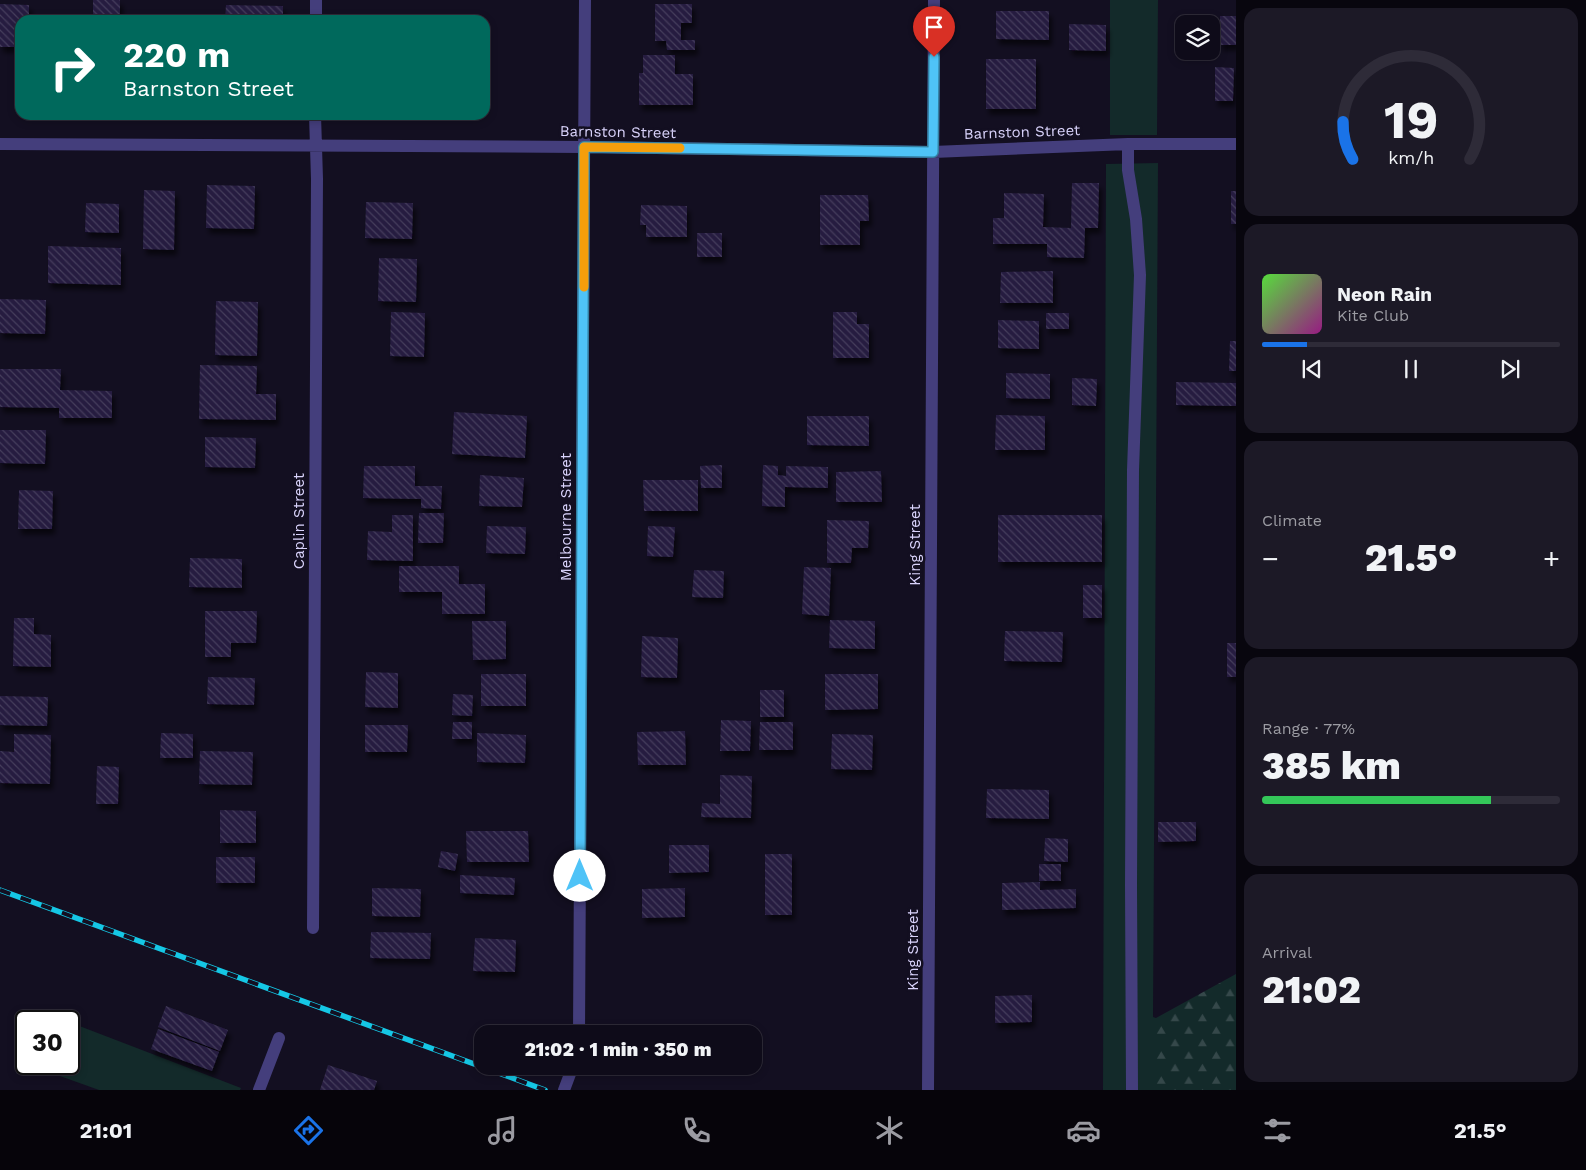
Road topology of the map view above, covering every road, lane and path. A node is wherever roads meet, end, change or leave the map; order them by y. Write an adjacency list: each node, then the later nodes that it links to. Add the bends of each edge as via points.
1 (316, 0): 4 (street)
2 (585, 0): 10 (street, Melbourne Street)
3 (934, 0): 11 (street, King Street)
4 (316, 15)
5 (315, 120): 9 (street, Caplin Street)
6 (0, 144): 9 (street, Barnston Street)
7 (1128, 144): 8 (street, Barnston Street); 11 (street, Barnston Street); 19 (street, via 1140,275 1133,480)
8 (1236, 144)
9 (315, 146): 10 (street, Barnston Street); 12 (street, Caplin Street)
10 (584, 147): 11 (street, Barnston Street); 13 (street, Melbourne Street)
11 (933, 152): 18 (street, King Street)
12 (313, 928)
13 (579, 1025)
14 (279, 1038): 16 (street)
15 (570, 1075): 17 (street)
16 (259, 1090)
17 (564, 1090)
18 (928, 1090)
19 (1132, 1090)

